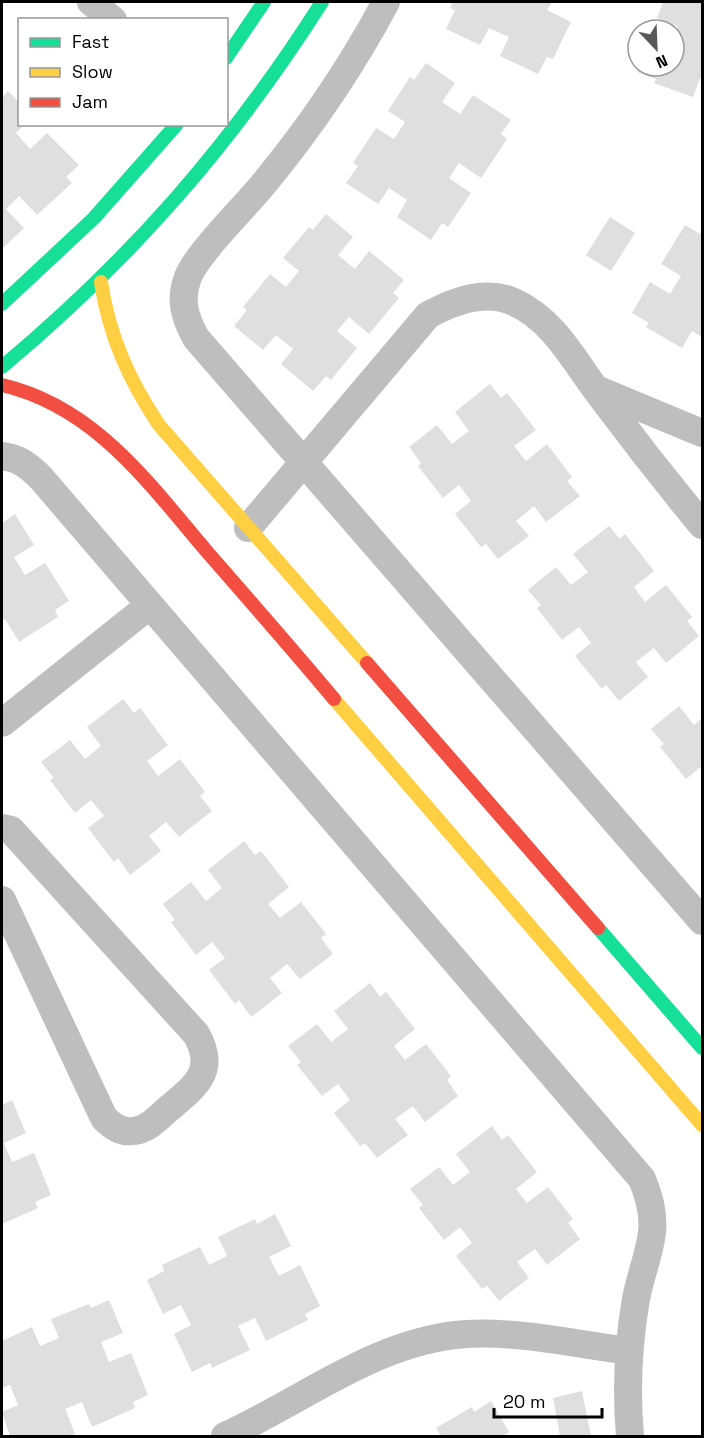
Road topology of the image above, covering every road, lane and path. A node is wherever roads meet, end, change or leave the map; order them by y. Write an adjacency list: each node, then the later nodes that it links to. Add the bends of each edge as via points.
1 (91, 2): 5 (street)
2 (264, 2): 6 (street)
3 (322, 2): 8 (street, via 285,64 199,178)
4 (386, 2): 15 (street, via 327,99 267,180 201,257 189,276 183,297 186,319 196,338)
5 (111, 18)
6 (228, 55)
7 (175, 126): 9 (street, via 126,186 40,273)
8 (100, 282): 10 (street); 17 (street, via 105,319 118,356 154,429)
9 (2, 304)
10 (2, 367)
11 (2, 385): 24 (street, via 56,402 128,451)
12 (594, 388): 13 (street); 15 (street, via 538,316 512,301 483,296 454,301 428,315); 16 (street)
13 (702, 433)
14 (2, 456): 18 (street, via 29,465)
15 (305, 463): 17 (street); 22 (street)
16 (702, 525)
17 (248, 528): 23 (street)
18 (150, 605): 19 (street); 25 (street, via 642,1179 651,1200 654,1222)
19 (2, 723)
20 (2, 828): 21 (street, via 10,830 203,1046 203,1072 197,1085 146,1128 131,1132 116,1128 104,1118)
21 (2, 900)
22 (702, 921)
23 (702, 1048)
24 (702, 1125)
25 (629, 1351): 26 (street, via 502,1335 432,1338 365,1362); 27 (street)
26 (225, 1437)
27 (630, 1437)

